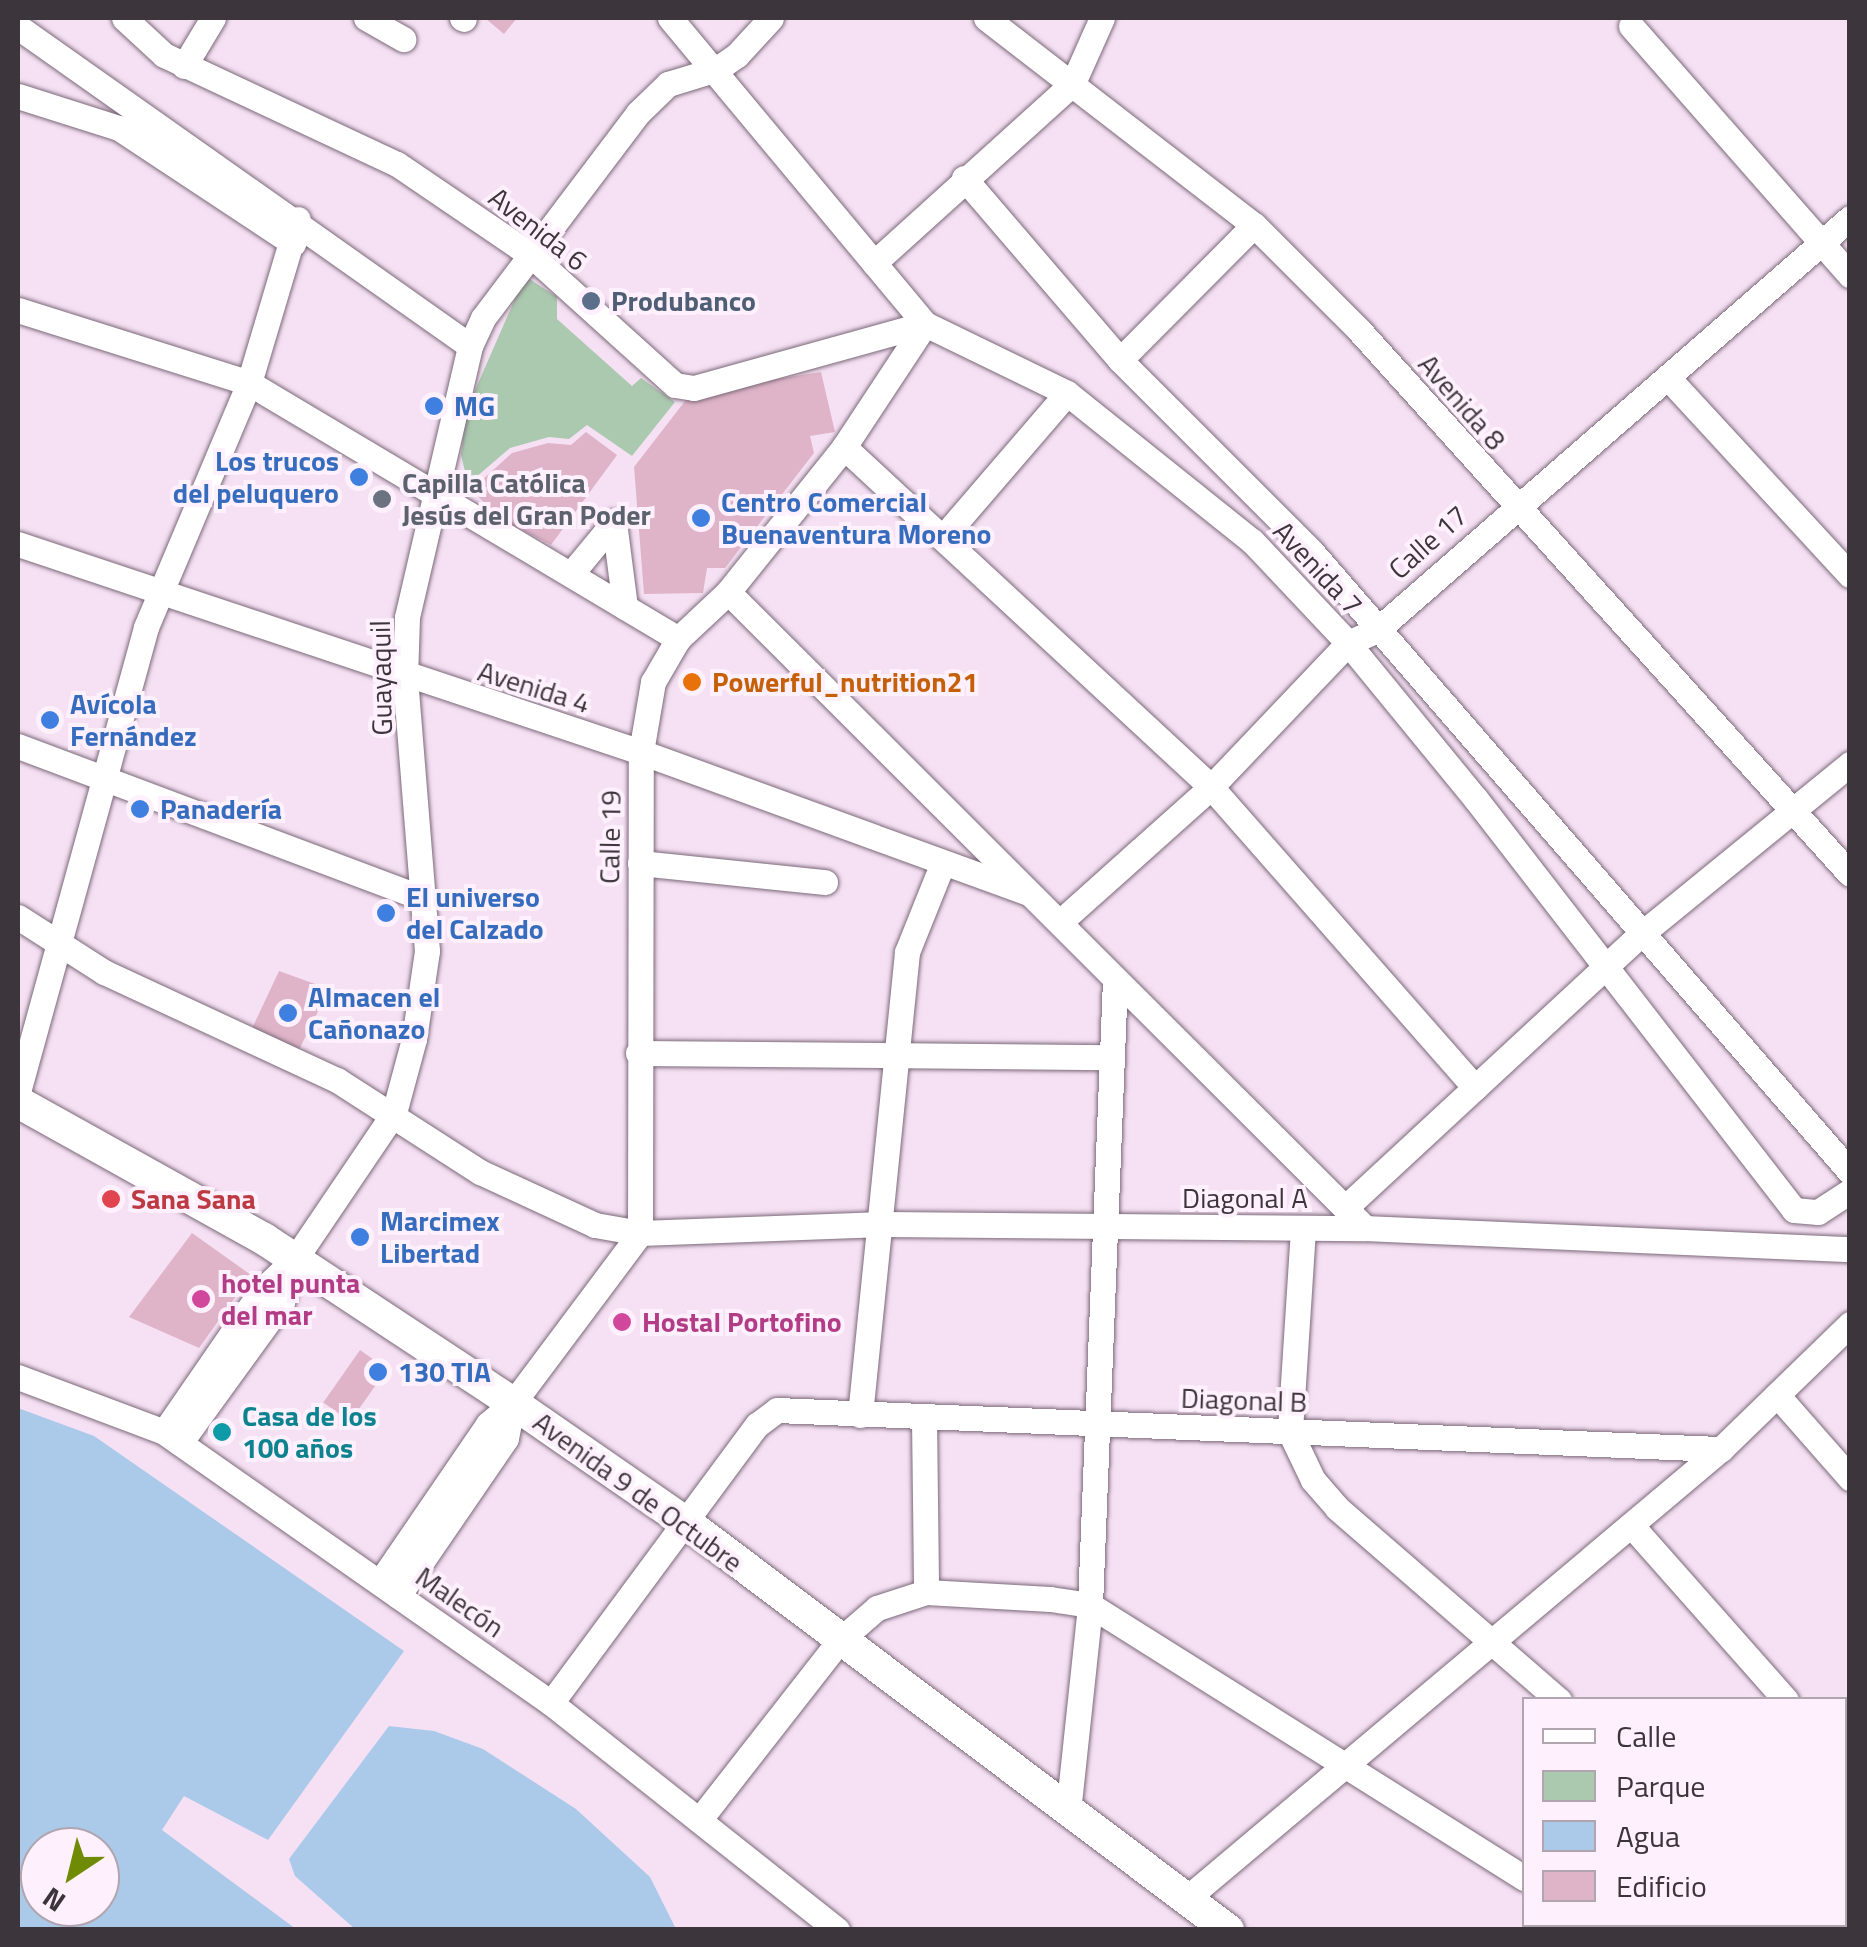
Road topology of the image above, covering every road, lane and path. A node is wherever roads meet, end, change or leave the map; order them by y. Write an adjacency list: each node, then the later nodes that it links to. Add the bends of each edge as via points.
1 (124, 18): 11 (street, Avenida 6)
2 (213, 18): 11 (street)
3 (366, 18): 10 (street)
4 (670, 18): 12 (street, Avenida 7)
5 (771, 18): 12 (street, Guayaquil, via 752,44)
6 (986, 18): 13 (street, Avenida 8)
7 (1102, 18): 13 (street)
8 (1631, 26): 19 (street)
9 (18, 27): 18 (street)
10 (403, 40)
11 (184, 66): 20 (street, Avenida 6, via 398,164)
12 (717, 69): 20 (street, Guayaquil, via 682,76 638,113); 21 (street, Avenida 7)
13 (1072, 83): 15 (street); 17 (street, Avenida 8)
14 (18, 96): 18 (street, via 118,128)
15 (964, 178): 21 (street); 26 (street, Avenida 7)
16 (1850, 218): 19 (street, Calle 17)
17 (1254, 225): 26 (street); 32 (street, Avenida 8, via 1358,329)
18 (296, 231): 25 (street); 28 (street)
19 (1822, 243): 22 (street); 27 (street, Calle 17)
20 (531, 255): 24 (street, Avenida 6, via 675,385 694,388); 25 (street, Guayaquil)
21 (874, 262): 24 (street, Avenida 7)
22 (1850, 275)
23 (18, 310): 28 (street)
24 (925, 324): 29 (street, Avenida 7); 30 (street, Calle 19)
25 (470, 346): 31 (street, Guayaquil)
26 (1120, 360): 40 (street, Avenida 7, via 1311,552)
27 (1669, 379): 32 (street, Calle 17); 36 (street)
28 (249, 383): 31 (street); 38 (street)
29 (1068, 393): 33 (street); 42 (street, Avenida 7, via 1241,530)
30 (844, 446): 33 (street); 37 (street, Calle 19)
31 (437, 494): 35 (street); 43 (street, Guayaquil, via 407,617)
32 (1513, 506): 40 (street, Calle 17); 49 (street, Avenida 8)
33 (946, 534): 48 (street)
34 (18, 544): 38 (street, Avenida 4)
35 (571, 574): 39 (street); 39 (street, via 614,522)
36 (1850, 575)
37 (728, 592): 41 (street, Calle 19); 54 (street)
38 (158, 595): 43 (street, Avenida 4); 47 (street)
39 (625, 606): 41 (street)
40 (1376, 630): 42 (street, Calle 17); 58 (street, Avenida 7)
41 (678, 639): 45 (street, Calle 19, via 653,682)
42 (1348, 643): 48 (street, Calle 17); 60 (street, Avenida 7)
43 (405, 678): 45 (street, Avenida 4); 55 (street, Guayaquil)
44 (18, 746): 47 (street)
45 (642, 752): 50 (street, Calle 19); 51 (street, Avenida 4)
46 (1850, 764): 49 (street)
47 (109, 778): 55 (street); 59 (street)
48 (1211, 788): 57 (street, Calle 17); 65 (street)
49 (1793, 810): 52 (street, Avenida 8); 58 (street)
50 (640, 863): 53 (street); 62 (street, Calle 19)
51 (942, 865): 54 (street, Avenida 4); 63 (street, via 906,952)
52 (1850, 874)
53 (825, 882)
54 (1029, 893): 57 (street)
55 (424, 899): 68 (street, Guayaquil, via 426,951 414,1039)
56 (18, 917): 59 (street, Diagonal A)
57 (1060, 922): 61 (street)
58 (1640, 935): 60 (street); 69 (street, Avenida 7)
59 (62, 948): 66 (street); 68 (street, Diagonal A)
60 (1604, 967): 65 (street); 72 (street, Avenida 7)
61 (1115, 982): 64 (street); 71 (street)
62 (638, 1053): 63 (street); 77 (street, Calle 19)
63 (899, 1057): 64 (street); 73 (street)
64 (1111, 1057): 74 (street)
65 (1474, 1088): 71 (street)
66 (18, 1092)
67 (18, 1102): 80 (main road, Avenida 9 de Octubre)
68 (394, 1112): 77 (street, Diagonal A, via 480,1172 553,1209); 80 (street, Guayaquil)
69 (1850, 1172)
70 (1850, 1191): 72 (street, via 1818,1212)
71 (1346, 1207): 75 (street)
72 (1794, 1210): 78 (street)
73 (883, 1224): 74 (street, Diagonal A); 77 (street, Diagonal A); 85 (street)
74 (1104, 1227): 76 (street, Diagonal A); 87 (street)
75 (1365, 1228): 76 (street, Diagonal A); 78 (street, Diagonal A)
76 (1303, 1229): 88 (street)
77 (640, 1233): 83 (street)
78 (1799, 1247): 79 (street, Diagonal A)
79 (1850, 1250)
80 (295, 1259): 83 (main road, Avenida 9 de Octubre); 89 (street, Guayaquil, via 262,1290)
81 (1850, 1324): 84 (street)
82 (18, 1377): 89 (street, Malecón)
83 (517, 1395): 92 (main road, Avenida 9 de Octubre); 94 (street, via 506,1438)
84 (1776, 1395): 90 (street); 91 (street)
85 (860, 1415): 86 (street, Diagonal B); 92 (street, Diagonal B, via 766,1415)
86 (924, 1418): 87 (street, Diagonal B); 95 (street)
87 (1095, 1424): 88 (street, Diagonal B); 96 (street)
88 (1290, 1432): 90 (street, Diagonal B); 98 (street, via 1337,1508)
89 (172, 1437): 94 (street, Malecón)
90 (1721, 1449): 93 (street)
91 (1850, 1478)
92 (688, 1524): 97 (main road, Avenida 9 de Octubre); 101 (street)
93 (1631, 1526): 98 (street); 100 (street)
94 (389, 1589): 101 (street, Malecón)
95 (926, 1592): 96 (street); 97 (street, via 877,1608)
96 (1090, 1605): 102 (street); 103 (street)
97 (840, 1640): 103 (main road, Avenida 9 de Octubre); 104 (street)
98 (1492, 1643): 99 (street); 102 (street)
99 (1555, 1697)
100 (1783, 1697)
101 (551, 1703): 104 (street, Malecón)
102 (1344, 1765): 105 (street); 106 (street)
103 (1068, 1812): 106 (main road, Avenida 9 de Octubre)
104 (700, 1819): 107 (street, Malecón)
105 (1522, 1877)
106 (1186, 1899): 108 (main road, Avenida 9 de Octubre)
107 (836, 1930)
108 (1228, 1930)

